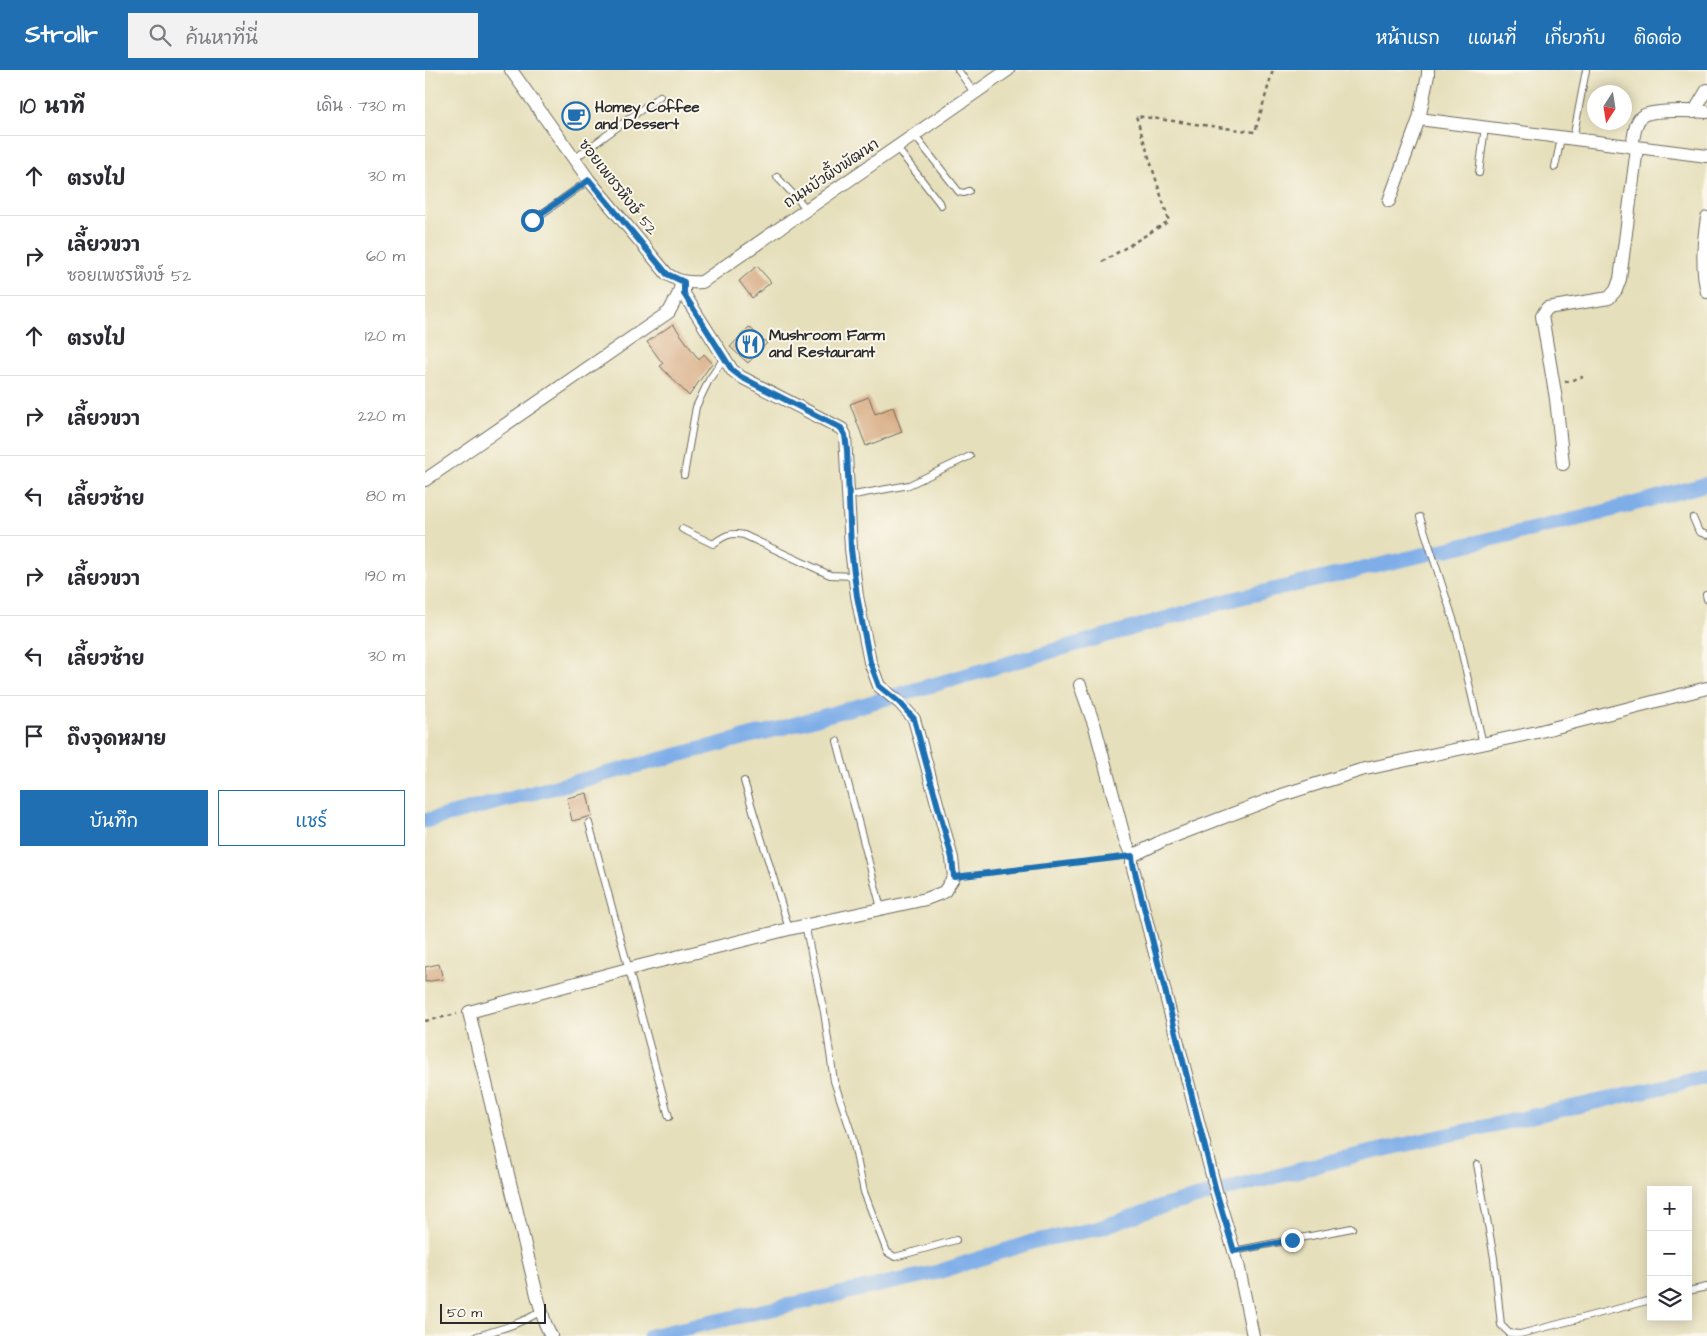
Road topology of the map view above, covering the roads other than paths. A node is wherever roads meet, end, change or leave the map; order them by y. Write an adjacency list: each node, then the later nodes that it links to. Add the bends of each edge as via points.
1 (511, 70): 18 (street, ซอยเพชรหึงษ์ 52)
2 (957, 70): 7 (lane)
3 (1008, 70): 7 (street, ถนนบัวผึ้งพัฒนา)
4 (1428, 70): 11 (street)
5 (1586, 70): 14 (lane)
6 (1707, 90): 9 (street)
7 (975, 94): 13 (street, ถนนบัวผึ้งพัฒนา)
8 (660, 96): 18 (lane)
9 (1693, 112): 10 (street); 15 (street, via 1645,114 1635,128)
10 (1707, 112)
11 (1419, 119): 12 (street); 24 (street)
12 (1485, 127): 14 (street); 20 (lane)
13 (915, 136): 16 (street, ถนนบัวผึ้งพัฒนา); 23 (lane, via 959,192)
14 (1567, 138): 15 (street); 19 (lane)
15 (1635, 147): 17 (street); 33 (street, via 1621,279 1616,290 1609,298 1544,311)
16 (897, 148): 25 (lane); 26 (street, ถนนบัวผึ้งพัฒนา)
17 (1707, 156)
18 (574, 159): 22 (street, ซอยเพชรหึงษ์ 52)
19 (1555, 166)
20 (1479, 173)
21 (777, 177): 26 (lane)
22 (589, 180): 28 (lane); 29 (street, ซอยเพชรหึงษ์ 52, via 667,274)
23 (969, 191)
24 (1389, 201)
25 (941, 205)
26 (807, 209): 29 (street, ถนนบัวผึ้งพัฒนา, via 701,282)
27 (1707, 218): 30 (street, via 1703,262)
28 (532, 220)
29 (683, 282): 31 (street, via 684,294); 35 (street, via 669,312)
30 (1707, 292)
31 (725, 357): 34 (lane, via 696,407); 36 (street, via 732,370 741,377 841,428 847,450)
32 (970, 456): 36 (lane, via 909,485)
33 (1563, 464)
34 (684, 475)
35 (425, 480)
36 (848, 496): 41 (street)
37 (1420, 517): 45 (lane, via 1456,628)
38 (1693, 518): 40 (lane, via 1699,532)
39 (682, 530): 41 (lane, via 713,544 725,535 744,535 830,575)
40 (1707, 535)
41 (854, 576): 49 (street, via 870,662 879,686 914,719 952,858 954,877 944,892)
42 (1080, 685): 48 (street)
43 (1707, 688): 45 (street)
44 (837, 741): 49 (lane)
45 (1483, 744): 48 (street, via 1361,770 1282,795 1164,840)
46 (744, 781): 51 (lane)
47 (589, 824): 52 (lane)
48 (1132, 856): 57 (street)
49 (881, 908): 50 (street)
50 (805, 925): 51 (street); 56 (lane, via 824,1012 834,1081 852,1135 864,1192 887,1252 895,1257)
51 (789, 928): 52 (street)
52 (628, 969): 53 (lane); 61 (street, via 469,1012)
53 (669, 1117)
54 (1477, 1164): 60 (lane, via 1494,1258 1501,1325 1509,1333 1520,1334)
55 (1352, 1228): 57 (lane)
56 (956, 1240)
57 (1234, 1251): 64 (street)
58 (1707, 1287): 59 (lane)
59 (1692, 1290)
60 (1647, 1301)
61 (542, 1311): 62 (lane, via 513,1326); 63 (street)
62 (477, 1336)
63 (551, 1336)
64 (1253, 1336)

